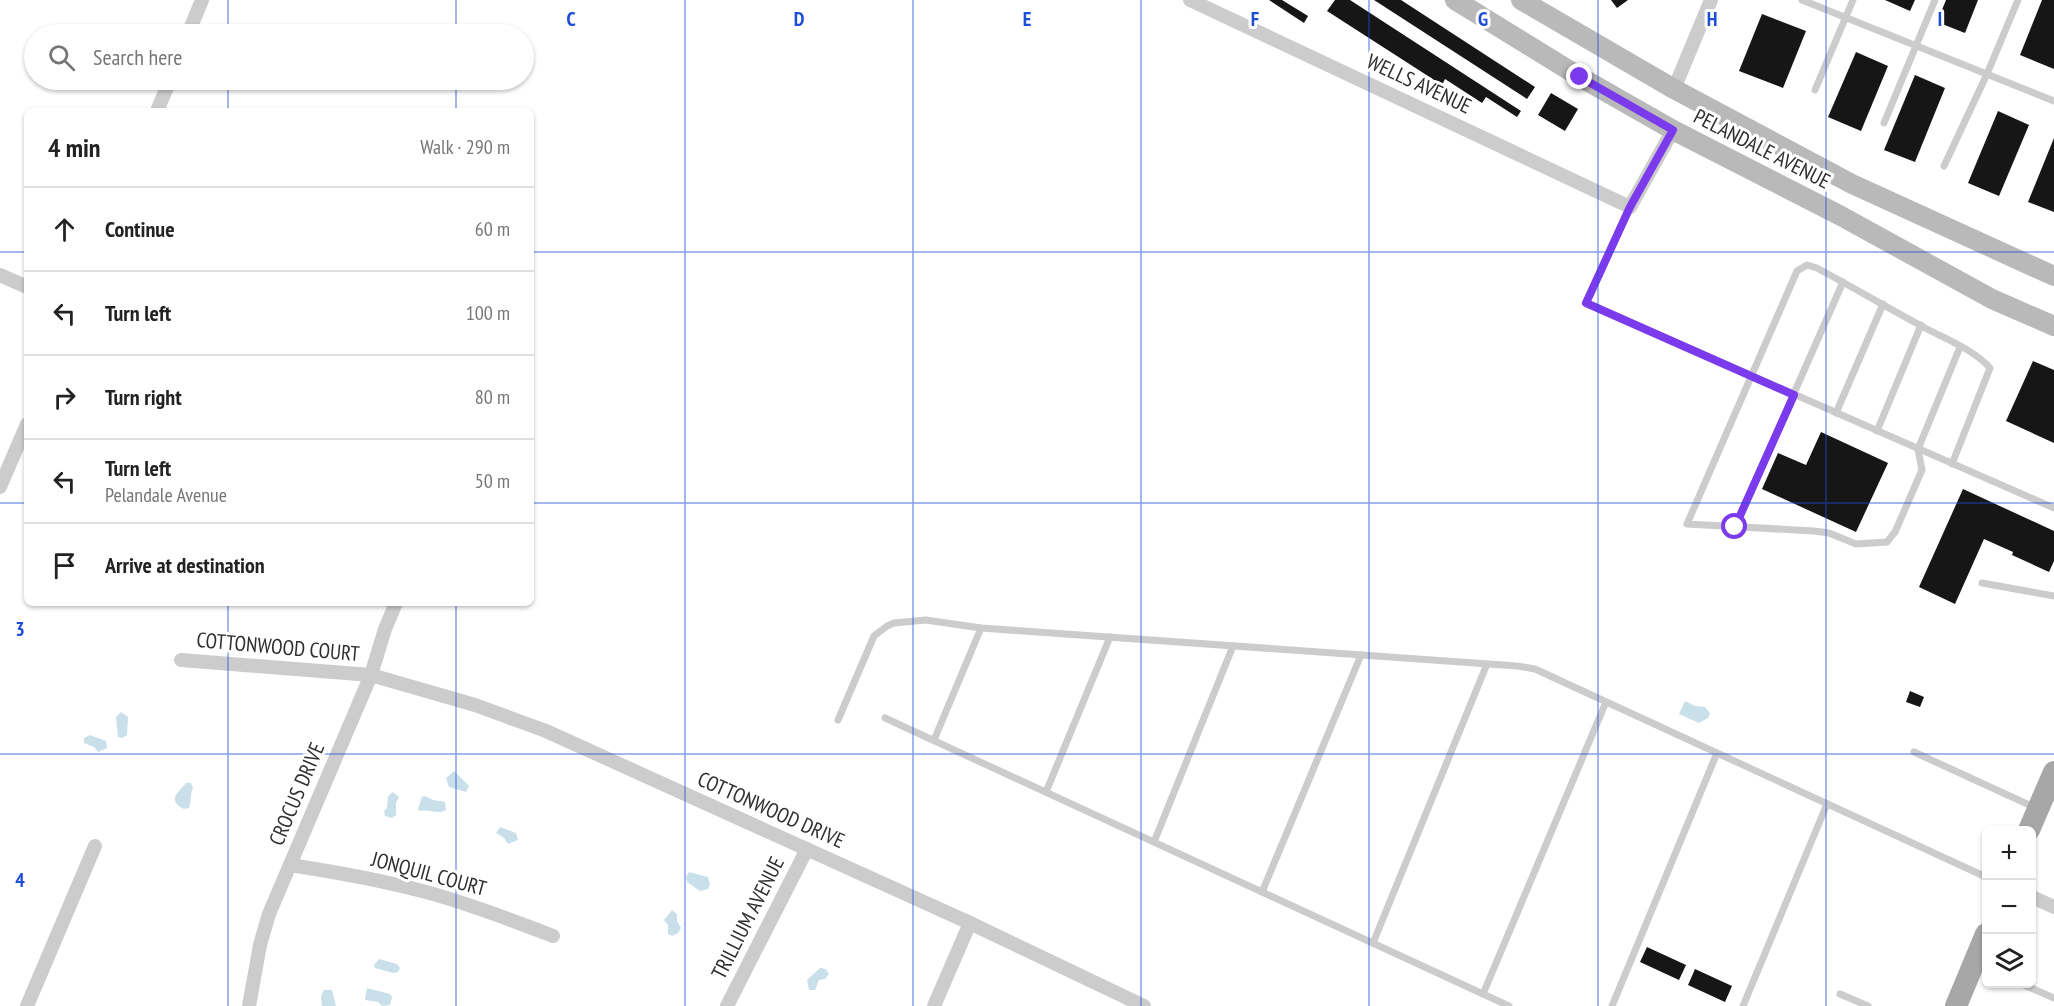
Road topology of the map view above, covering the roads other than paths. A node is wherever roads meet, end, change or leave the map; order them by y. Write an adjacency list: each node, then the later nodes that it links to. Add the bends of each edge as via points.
1 (202, 0): 11 (street)
2 (1190, 0): 22 (street, WELLS AVENUE)
3 (1455, 0): 20 (main road, PELANDALE AVENUE)
4 (1521, 0): 14 (main road, PELANDALE AVENUE)
5 (1711, 0): 14 (street)
6 (1802, 0): 10 (lane)
7 (1852, 0): 10 (lane)
8 (1935, 0): 12 (lane)
9 (2018, 0): 13 (lane)
10 (1845, 17): 12 (lane); 16 (lane)
11 (192, 24)
12 (1915, 46): 13 (lane); 19 (lane)
13 (1987, 74): 17 (lane); 21 (lane)
14 (1674, 89): 24 (main road, PELANDALE AVENUE, via 1852,184)
15 (166, 90): 18 (street)
16 (1815, 90)
17 (2054, 101)
18 (158, 108)
19 (1884, 123)
20 (1673, 130): 22 (street); 29 (main road, PELANDALE AVENUE, via 1841,216 1992,300)
21 (1944, 166)
22 (1630, 207): 31 (lane, via 1586,303)
23 (0, 274): 26 (street)
24 (2054, 276)
25 (1843, 282): 27 (lane); 31 (lane, via 1807,265 1797,271); 32 (lane)
26 (24, 286)
27 (1882, 304): 28 (lane); 33 (lane)
28 (1922, 326): 30 (lane); 35 (lane)
29 (2054, 326)
30 (1960, 347): 36 (lane); 37 (lane, via 1981,358 1990,368)
31 (1752, 376): 32 (lane); 40 (lane, via 1687,524)
32 (1794, 395): 33 (lane); 40 (lane)
33 (1836, 413): 35 (lane)
34 (24, 431): 38 (street)
35 (1877, 431): 36 (lane)
36 (1918, 449): 37 (lane); 40 (lane, via 1922,470 1887,542 1856,544 1829,533)
37 (1952, 464): 39 (lane)
38 (0, 487)
39 (2054, 508)
40 (1735, 527)
41 (1982, 583): 42 (lane)
42 (2054, 596)
43 (395, 606): 50 (street, CROCUS DRIVE)
44 (981, 628): 45 (lane); 53 (lane, via 926,620 887,626 874,636); 54 (lane)
45 (1110, 637): 46 (lane); 58 (lane)
46 (1233, 646): 47 (lane); 62 (lane)
47 (1361, 655): 49 (lane); 67 (lane)
48 (181, 660): 50 (street, COTTONWOOD COURT)
49 (1486, 664): 51 (lane, via 1535,669); 73 (lane)
50 (371, 675): 64 (street, COTTONWOOD DRIVE, via 475,705 546,731); 65 (street, CROCUS DRIVE)
51 (1606, 702): 56 (lane); 75 (lane)
52 (885, 718): 54 (lane)
53 (838, 720)
54 (934, 741): 58 (lane)
55 (1914, 752): 60 (lane)
56 (1717, 753): 59 (lane); 84 (lane)
57 (2054, 772): 60 (main road)
58 (1046, 792): 62 (lane)
59 (1827, 804): 66 (lane); 85 (lane)
60 (2038, 809): 61 (main road)
61 (2032, 826)
62 (1154, 842): 67 (lane)
63 (95, 846): 79 (street)
64 (807, 849): 70 (street, COTTONWOOD DRIVE); 81 (street, TRILLIUM AVENUE)
65 (290, 865): 72 (street, JONQUIL COURT, via 428,893); 80 (street, CROCUS DRIVE, via 269,914)
66 (1982, 875)
67 (1262, 892): 73 (lane)
68 (2036, 899): 69 (street)
69 (2054, 907)
70 (970, 923): 78 (street, COTTONWOOD DRIVE); 82 (street)
71 (1986, 934): 87 (main road, via 1978,963)
72 (554, 936)
73 (1373, 943): 75 (lane)
74 (2031, 988): 77 (lane)
75 (1483, 994): 83 (lane)
76 (1840, 994): 86 (lane)
77 (2054, 998)
78 (1140, 1005)
79 (27, 1006)
80 (249, 1006)
81 (727, 1006)
82 (934, 1006)
83 (1509, 1006)
84 (1612, 1006)
85 (1743, 1006)
86 (1868, 1006)
87 (1956, 1006)

